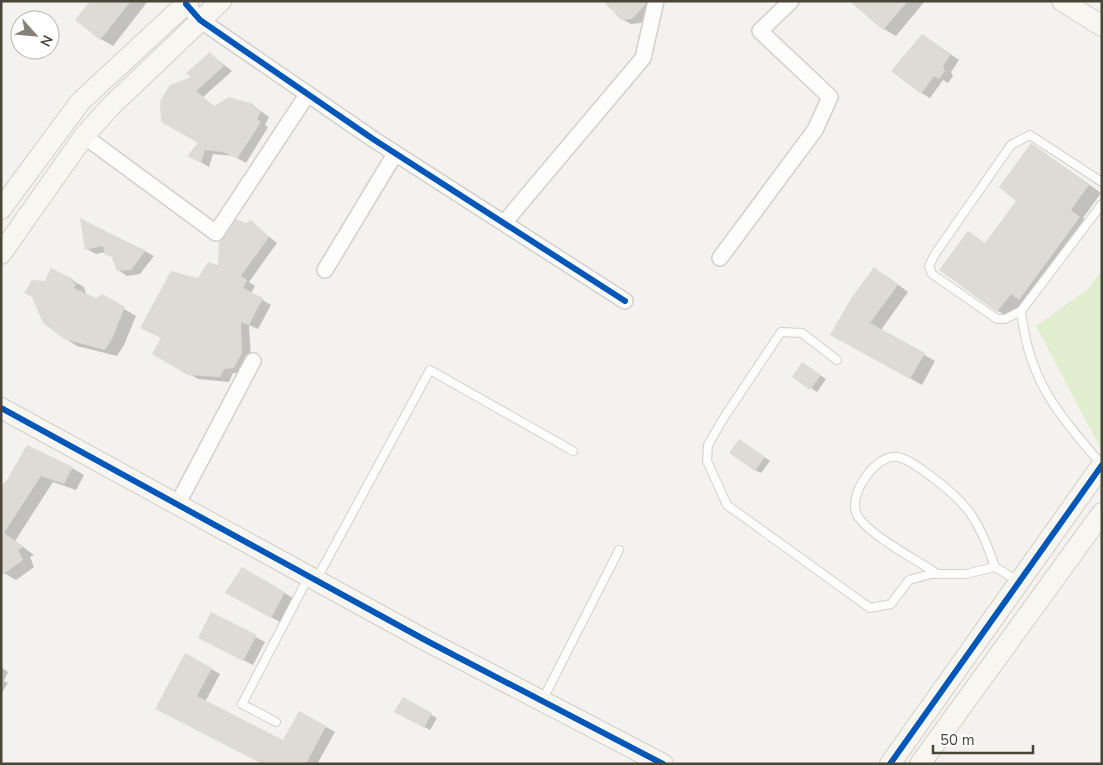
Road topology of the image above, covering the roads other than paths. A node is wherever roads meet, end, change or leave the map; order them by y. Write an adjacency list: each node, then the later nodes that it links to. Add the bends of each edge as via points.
1 (221, 1): 6 (street)
2 (656, 1): 14 (street, via 643,58)
3 (791, 1): 16 (street, via 760,31 830,96 815,130)
4 (1062, 1): 7 (street)
5 (186, 2): 6 (street); 13 (street, via 80,102)
6 (200, 20): 8 (street); 9 (street)
7 (1102, 26)
8 (307, 95): 9 (street, via 216,233); 10 (street)
9 (84, 136): 15 (street)
10 (396, 154): 14 (street); 17 (street)
11 (1102, 182): 19 (lane, via 1030,135 1011,145 935,254 929,266 932,274 997,319 1005,319)
12 (1102, 204): 19 (lane)
13 (1, 210)
14 (504, 223): 18 (street)
15 (1, 254)
16 (720, 258)
17 (325, 270)
18 (625, 301)
19 (1021, 311): 24 (lane, via 1024,340 1033,366 1057,412)
20 (837, 360): 29 (lane, via 802,333 781,332 708,445 707,461 727,505 870,608 891,604 909,580)
21 (253, 361): 25 (street)
22 (1, 408): 25 (street)
23 (573, 451): 30 (lane, via 430,370)
24 (1102, 465): 31 (street)
25 (177, 505): 30 (street)
26 (1102, 513): 36 (street)
27 (619, 550): 32 (lane)
28 (994, 567): 29 (lane, via 966,574); 29 (lane, via 982,532 954,493 903,459 897,457 881,461 869,472 858,490 854,504 858,516 872,530); 31 (lane)
29 (936, 574)
30 (312, 578): 32 (street); 33 (lane, via 242,704)
31 (1018, 581): 35 (street)
32 (542, 700): 34 (street)
33 (276, 722)
34 (663, 764)
35 (890, 764)
36 (920, 764)

